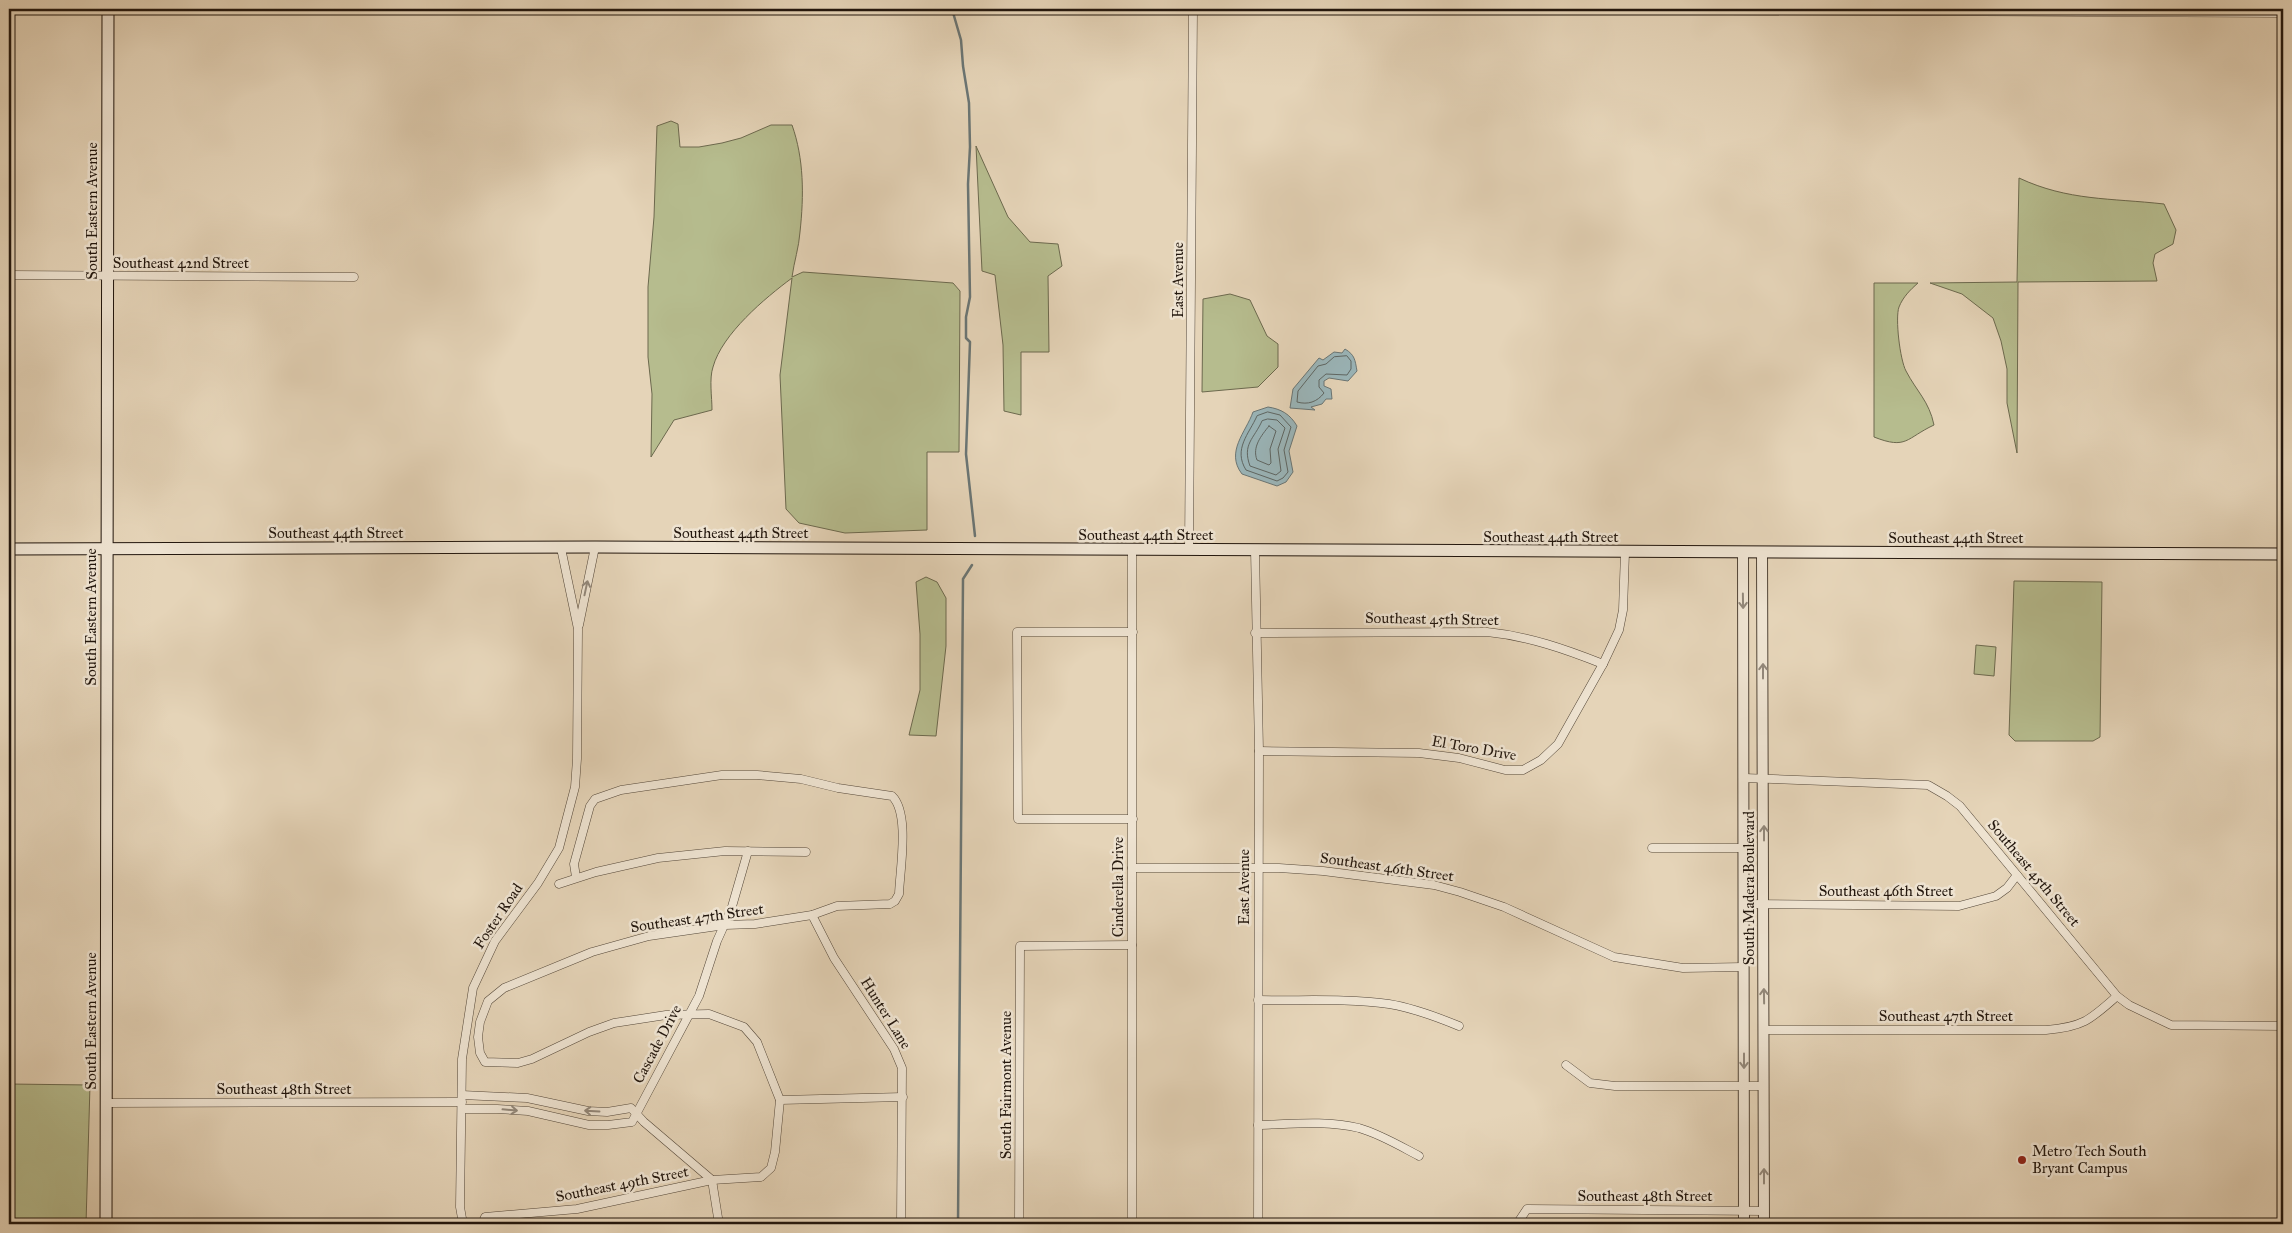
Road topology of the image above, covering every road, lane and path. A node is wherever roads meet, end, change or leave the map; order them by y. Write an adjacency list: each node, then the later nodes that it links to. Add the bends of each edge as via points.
1 (108, 9): 7 (main road, South Eastern Avenue)
2 (1193, 9): 14 (street, East Avenue)
3 (1436, 9): 4 (street)
4 (1742, 10): 5 (street)
5 (2283, 13)
6 (9, 275): 7 (street, Southeast 42nd Street)
7 (107, 276): 8 (street, Southeast 42nd Street); 12 (main road, South Eastern Avenue)
8 (354, 277)
9 (595, 547): 11 (main road, Southeast 44th Street); 13 (main road, Southeast 44th Street); 20 (street, Foster Road, one-way to 9)
10 (9, 548): 12 (main road, Southeast 44th Street)
11 (562, 548): 12 (main road, Southeast 44th Street); 20 (street, Foster Road)
12 (106, 549): 55 (main road, South Eastern Avenue)
13 (1132, 550): 14 (main road, Southeast 44th Street); 21 (street, Cinderella Drive)
14 (1190, 550): 15 (main road, Southeast 44th Street)
15 (1255, 550): 16 (main road, Southeast 44th Street); 22 (street, East Avenue)
16 (1625, 552): 17 (main road, Southeast 44th Street); 23 (street, El Toro Drive, via 1623,610)
17 (1743, 552): 18 (main road, Southeast 44th Street); 25 (street, South Madera Boulevard, one-way to 25)
18 (1762, 552): 19 (main road, Southeast 44th Street); 26 (street, South Madera Boulevard, one-way to 18)
19 (2283, 554)
20 (578, 629): 54 (street, Foster Road, via 575,787 558,848 538,883 495,941 473,988 462,1059)
21 (1133, 632): 27 (street, Cinderella Drive); 27 (street, via 1017,632 1018,819)
22 (1255, 633): 23 (street, Southeast 45th Street, via 1487,632 1556,646); 24 (street, East Avenue)
23 (1604, 664): 24 (street, El Toro Drive, via 1558,744 1541,760 1523,770 1505,770 1419,752)
24 (1259, 752): 33 (street, East Avenue)
25 (1744, 778): 26 (street, Southeast 45th Street); 29 (street, South Madera Boulevard)
26 (1764, 780): 34 (street, Southeast 45th Street, via 1928,785 1960,806); 38 (street, South Madera Boulevard, one-way to 26)
27 (1133, 819): 32 (street, Cinderella Drive)
28 (1652, 848): 29 (street)
29 (1744, 848): 37 (street, South Madera Boulevard)
30 (748, 851): 31 (street); 35 (street, via 658,858); 40 (street, Cascade Drive)
31 (806, 852)
32 (1132, 868): 33 (street, Southeast 46th Street); 41 (street, Cinderella Drive)
33 (1258, 868): 42 (street, Southeast 46th Street, via 1324,871 1434,886 1504,908 1614,957 1683,968); 44 (street, East Avenue)
34 (2017, 875): 38 (street, Southeast 46th Street, via 2008,888 1996,896 1959,906); 43 (street, Southeast 45th Street)
35 (576, 878): 36 (street); 39 (street, Southeast 47th Street, via 574,864 590,806 595,799 607,794 705,777 757,775 801,779 892,796 902,817 899,894 895,901 882,905 837,906)
36 (559, 884)
37 (1745, 904): 38 (street, Southeast 46th Street); 42 (street, South Madera Boulevard)
38 (1764, 904): 48 (street, South Madera Boulevard, one-way to 38)
39 (812, 915): 40 (street, Southeast 47th Street); 52 (street, Hunter Lane, via 834,958 899,1058 904,1078)
40 (725, 925): 45 (street, Cascade Drive, via 700,996); 45 (street, Southeast 47th Street, via 621,943 504,988 488,1001 480,1022 480,1053 485,1062 518,1063 614,1023)
41 (1132, 944): 67 (street, South Fairmont Avenue, via 1020,946); 68 (street, Cinderella Drive)
42 (1744, 967): 50 (street, South Madera Boulevard, one-way to 50)
43 (2117, 996): 47 (street, Southeast 45th Street, via 2129,1006 2171,1025); 48 (street, Southeast 47th Street, via 2088,1020 2071,1028)
44 (1258, 1000): 46 (street, via 1391,1004); 57 (street, East Avenue)
45 (689, 1013): 53 (street, via 710,1014 744,1027 757,1042); 56 (street, Cascade Drive)
46 (1459, 1026)
47 (2283, 1026)
48 (1764, 1030): 51 (street, South Madera Boulevard)
49 (1566, 1065): 50 (street, via 1590,1083 1615,1086)
50 (1744, 1086): 51 (street); 60 (street, South Madera Boulevard)
51 (1764, 1086): 61 (street, South Madera Boulevard, one-way to 51)
52 (903, 1097): 53 (street); 66 (street, Hunter Lane)
53 (780, 1100): 59 (street, via 771,1168 761,1177)
54 (462, 1102): 55 (street, Southeast 48th Street); 56 (street, Southeast 48th Street, one-way to 54, via 631,1108 588,1111 527,1098); 56 (street, Southeast 48th Street, one-way to 56, via 528,1111 589,1125 632,1122); 63 (street, Foster Road, via 460,1207)
55 (106, 1103): 62 (main road, South Eastern Avenue)
56 (638, 1114): 59 (street)
57 (1258, 1125): 58 (street, via 1341,1125 1361,1129); 69 (street, East Avenue)
58 (1419, 1156)
59 (712, 1180): 64 (street, Southeast 49th Street, via 577,1210 485,1217); 65 (street)
60 (1744, 1210): 61 (street, Southeast 48th Street); 70 (street, Southeast 48th Street, via 1527,1209); 71 (street, South Madera Boulevard)
61 (1764, 1210): 72 (street, South Madera Boulevard)
62 (106, 1224)
63 (463, 1224)
64 (482, 1224)
65 (719, 1224)
66 (901, 1224)
67 (1019, 1224)
68 (1132, 1224)
69 (1258, 1224)
70 (1517, 1224)
71 (1744, 1224)
72 (1764, 1224)

